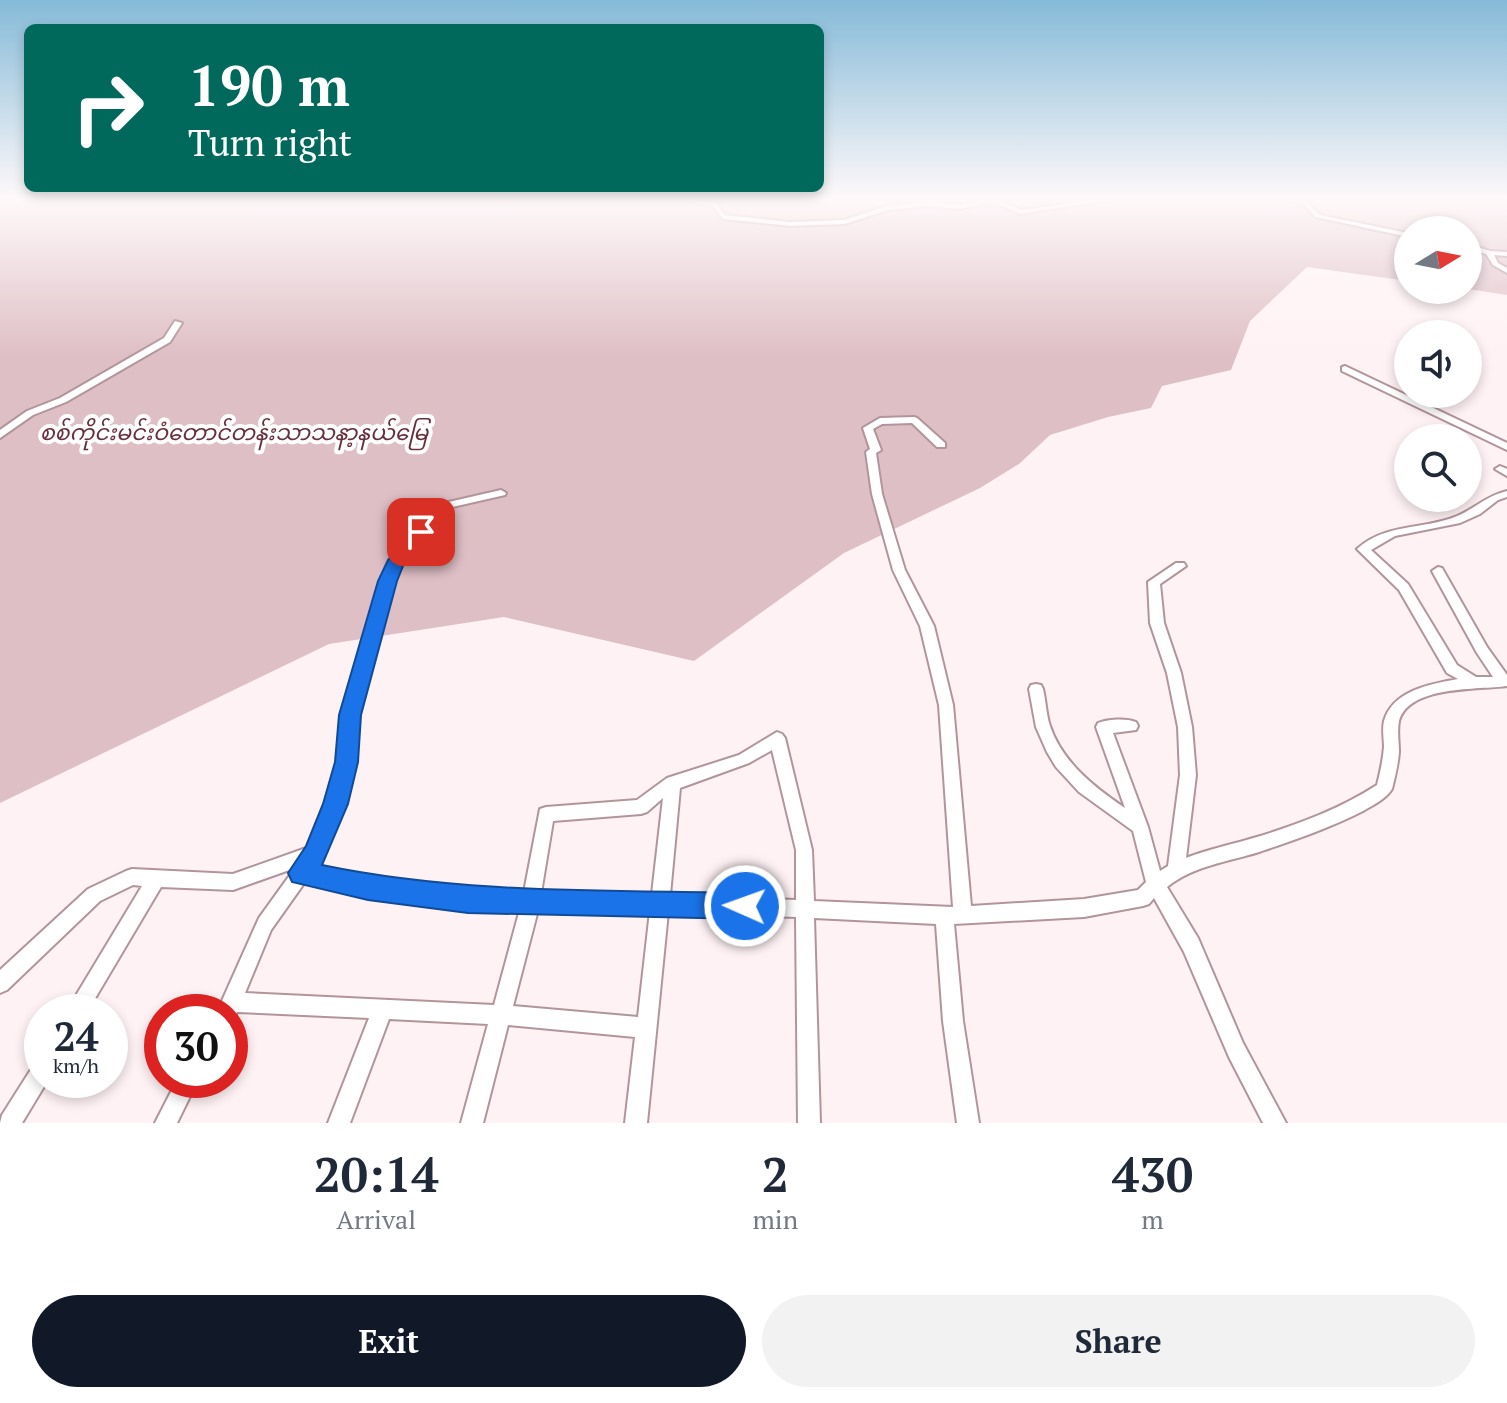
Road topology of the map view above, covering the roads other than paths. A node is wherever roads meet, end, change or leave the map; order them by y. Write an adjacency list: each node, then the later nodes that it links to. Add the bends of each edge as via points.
1 (1484, 251): 2 (street)
2 (1489, 253): 3 (street); 4 (street)
3 (1507, 254)
4 (1507, 271)
5 (178, 323): 7 (street, via 167,340 63,400 30,413)
6 (1345, 369): 9 (street)
7 (0, 435)
8 (941, 445): 28 (street, via 914,420 880,421 868,428 876,450 871,452 877,494 899,570 927,626 946,705)
9 (1507, 447)
10 (501, 493): 20 (street, via 444,506 394,564 350,715 336,804)
11 (1507, 494): 14 (street, via 1456,521 1392,533 1363,549 1404,587 1452,669)
12 (1180, 566): 21 (street, via 1154,582 1157,623 1185,727 1188,775)
13 (1438, 571): 15 (street)
14 (1471, 680): 15 (street); 21 (street, via 1416,695 1401,705 1392,719 1384,789 1356,808)
15 (1506, 683)
16 (1036, 689): 19 (street, via 1044,731 1075,780)
17 (1131, 726): 19 (street, via 1103,727)
18 (673, 783): 25 (street, via 641,807 546,814); 26 (street); 27 (street, via 748,758 777,738 804,850)
19 (1140, 827): 24 (street)
20 (315, 853): 22 (street); 23 (street, via 233,882)
21 (1176, 868): 24 (street)
22 (301, 873): 25 (street, via 368,888); 31 (street, via 265,924)
23 (155, 880): 29 (street, via 132,877 94,895); 30 (street)
24 (1155, 883): 28 (street, via 1143,898 1084,908); 45 (street, via 1191,945 1236,1050)
25 (531, 902): 26 (street); 34 (street)
26 (660, 904): 27 (street); 35 (street)
27 (805, 909): 28 (street); 43 (street)
28 (954, 916): 44 (street, via 953,1021)
29 (0, 983)
30 (87, 994)
31 (235, 994)
32 (248, 1007): 33 (street)
33 (383, 1009): 34 (street); 40 (street)
34 (503, 1015): 35 (street); 41 (street)
35 (646, 1028): 42 (street)
36 (25, 1098): 38 (street)
37 (179, 1098): 39 (street)
38 (10, 1123)
39 (166, 1123)
40 (339, 1123)
41 (472, 1123)
42 (636, 1123)
43 (809, 1123)
44 (968, 1123)
45 (1275, 1123)

